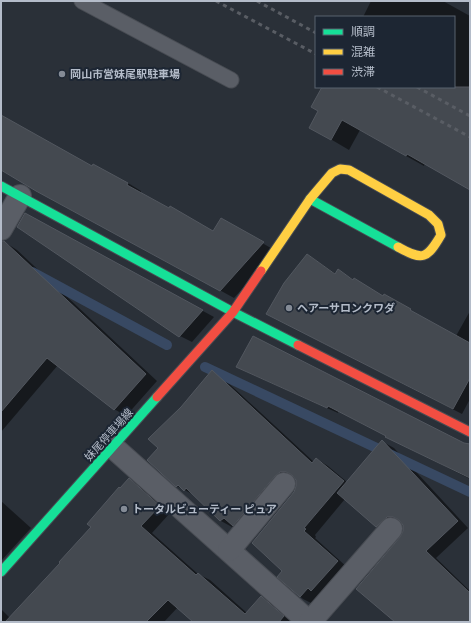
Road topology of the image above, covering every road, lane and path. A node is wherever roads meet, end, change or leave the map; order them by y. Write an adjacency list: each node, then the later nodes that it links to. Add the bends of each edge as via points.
1 (82, 1): 2 (lane)
2 (231, 80)
3 (11, 191): 5 (street); 6 (street)
4 (310, 199): 4 (street, 妹尾停車場線, via 332,173 340,169 349,170 430,215 440,227 441,235 431,252 423,256 414,256); 6 (street, 妹尾停車場線)
5 (1, 229)
6 (233, 312): 7 (street); 8 (street, 妹尾停車場線)
7 (470, 432)
8 (114, 448): 11 (street); 12 (street, 妹尾停車場線)
9 (284, 484): 11 (street)
10 (391, 529): 13 (street)
11 (228, 550): 13 (street)
12 (1, 572)
13 (309, 622)

